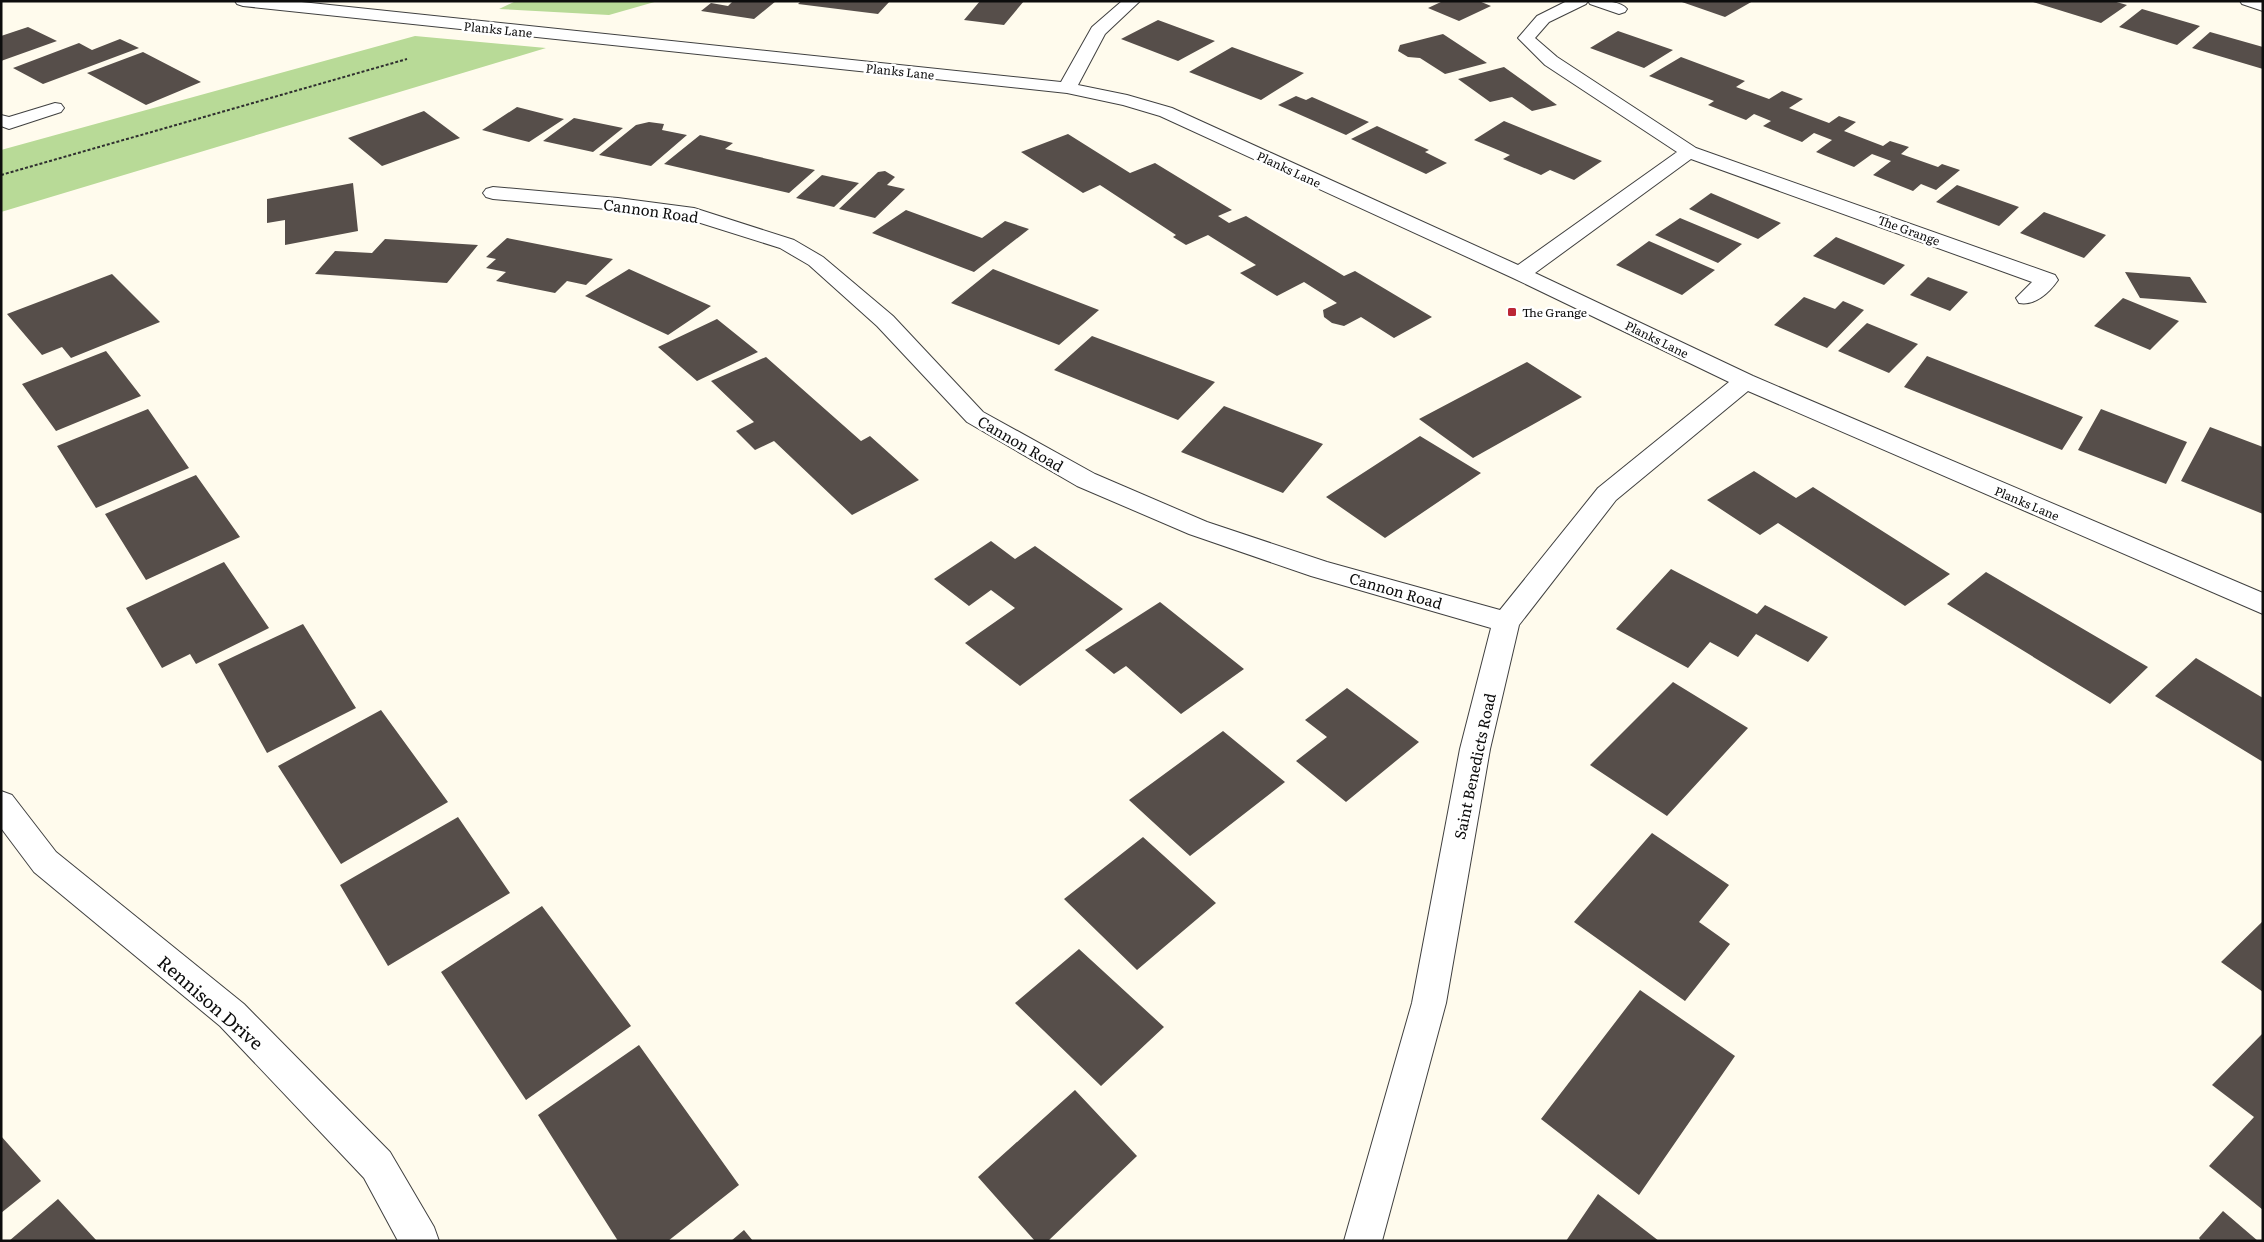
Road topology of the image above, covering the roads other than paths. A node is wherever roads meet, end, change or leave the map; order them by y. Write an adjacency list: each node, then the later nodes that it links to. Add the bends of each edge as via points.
1 (243, 1): 8 (street, Planks Lane)
2 (1132, 1): 8 (street, via 1098,31)
3 (1580, 1): 11 (street, The Grange, via 1543,19 1526,38 1551,61)
4 (1596, 1): 7 (street)
5 (2248, 1): 6 (street)
6 (2263, 6)
7 (1619, 9)
8 (1067, 88): 13 (street, Planks Lane, via 1166,112)
9 (54, 108): 10 (street)
10 (4, 123)
11 (1689, 152): 13 (street); 14 (street, The Grange, via 2046,280)
12 (493, 193): 17 (street, Cannon Road, via 694,214 787,244 816,261 885,321 975,417 1086,480 1198,528 1320,568)
13 (1520, 274): 15 (street, Planks Lane)
14 (2027, 298)
15 (1745, 381): 16 (street, Planks Lane); 17 (street, Saint Benedicts Road, via 1607,494)
16 (2263, 604)
17 (1506, 622): 20 (street, Saint Benedicts Road, via 1475,749 1428,1003)
18 (1, 804): 19 (street, Rennison Drive, via 45,862 232,1016 377,1165)
19 (420, 1241)
20 (1363, 1241)

